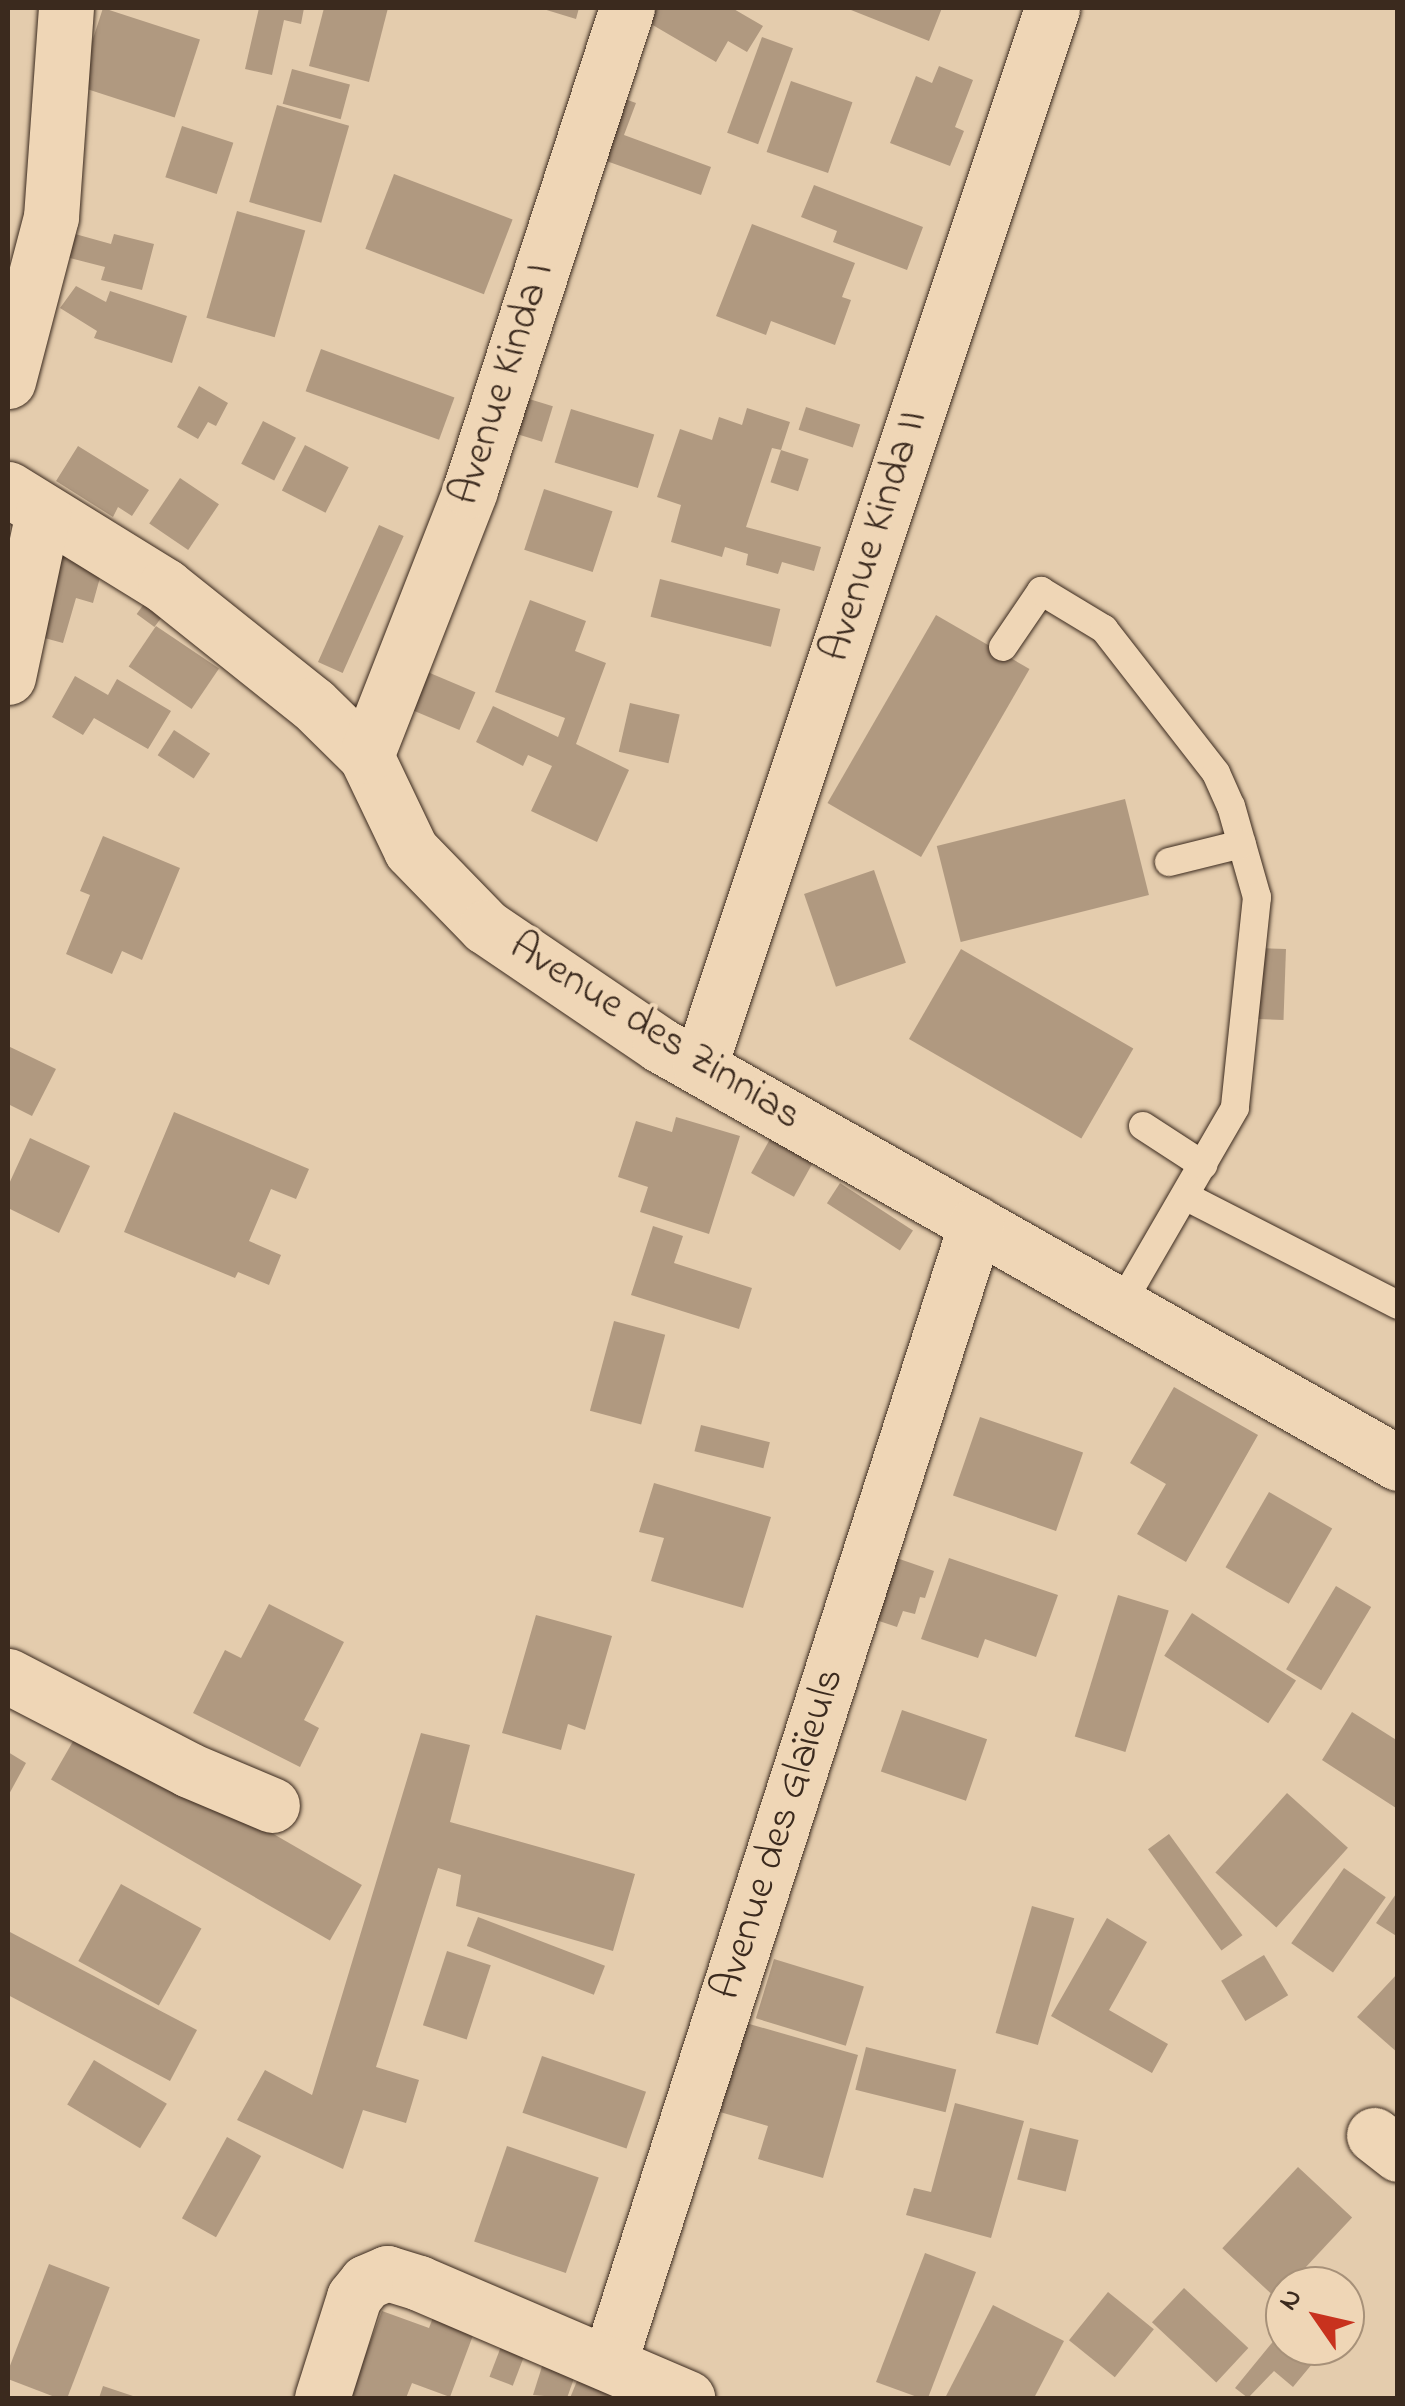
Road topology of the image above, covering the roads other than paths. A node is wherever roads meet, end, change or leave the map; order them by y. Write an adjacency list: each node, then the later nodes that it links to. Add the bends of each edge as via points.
1 (66, 8): 4 (street, via 51,217)
2 (627, 8): 8 (street, Avenue Kinda I, via 470,490)
3 (1052, 8): 11 (street, Avenue Kinda II)
4 (8, 381)
5 (25, 501): 7 (street); 8 (street, Avenue des Zinnias, via 165,586 272,669)
6 (1003, 647): 9 (lane, via 1041,592 1104,629 1216,774)
7 (8, 678)
8 (366, 756): 11 (street, Avenue des Zinnias, via 411,850 486,927)
9 (1242, 844): 10 (lane); 13 (lane, via 1257,896 1251,976 1234,1108)
10 (1169, 862)
11 (700, 1065): 15 (street, Avenue des Zinnias)
12 (1143, 1126): 13 (lane)
13 (1203, 1165): 14 (lane)
14 (1185, 1196): 16 (lane); 17 (lane)
15 (976, 1224): 16 (street, Avenue des Zinnias); 21 (street, Avenue des Glaïeuls)
16 (1120, 1305): 18 (street, Avenue des Zinnias)
17 (1398, 1306)
18 (1398, 1462)
19 (8, 1676): 20 (street)
20 (272, 1805)
21 (609, 2364): 22 (street, via 387,2274 366,2282 354,2297); 23 (street)
22 (322, 2398)
23 (687, 2398)

